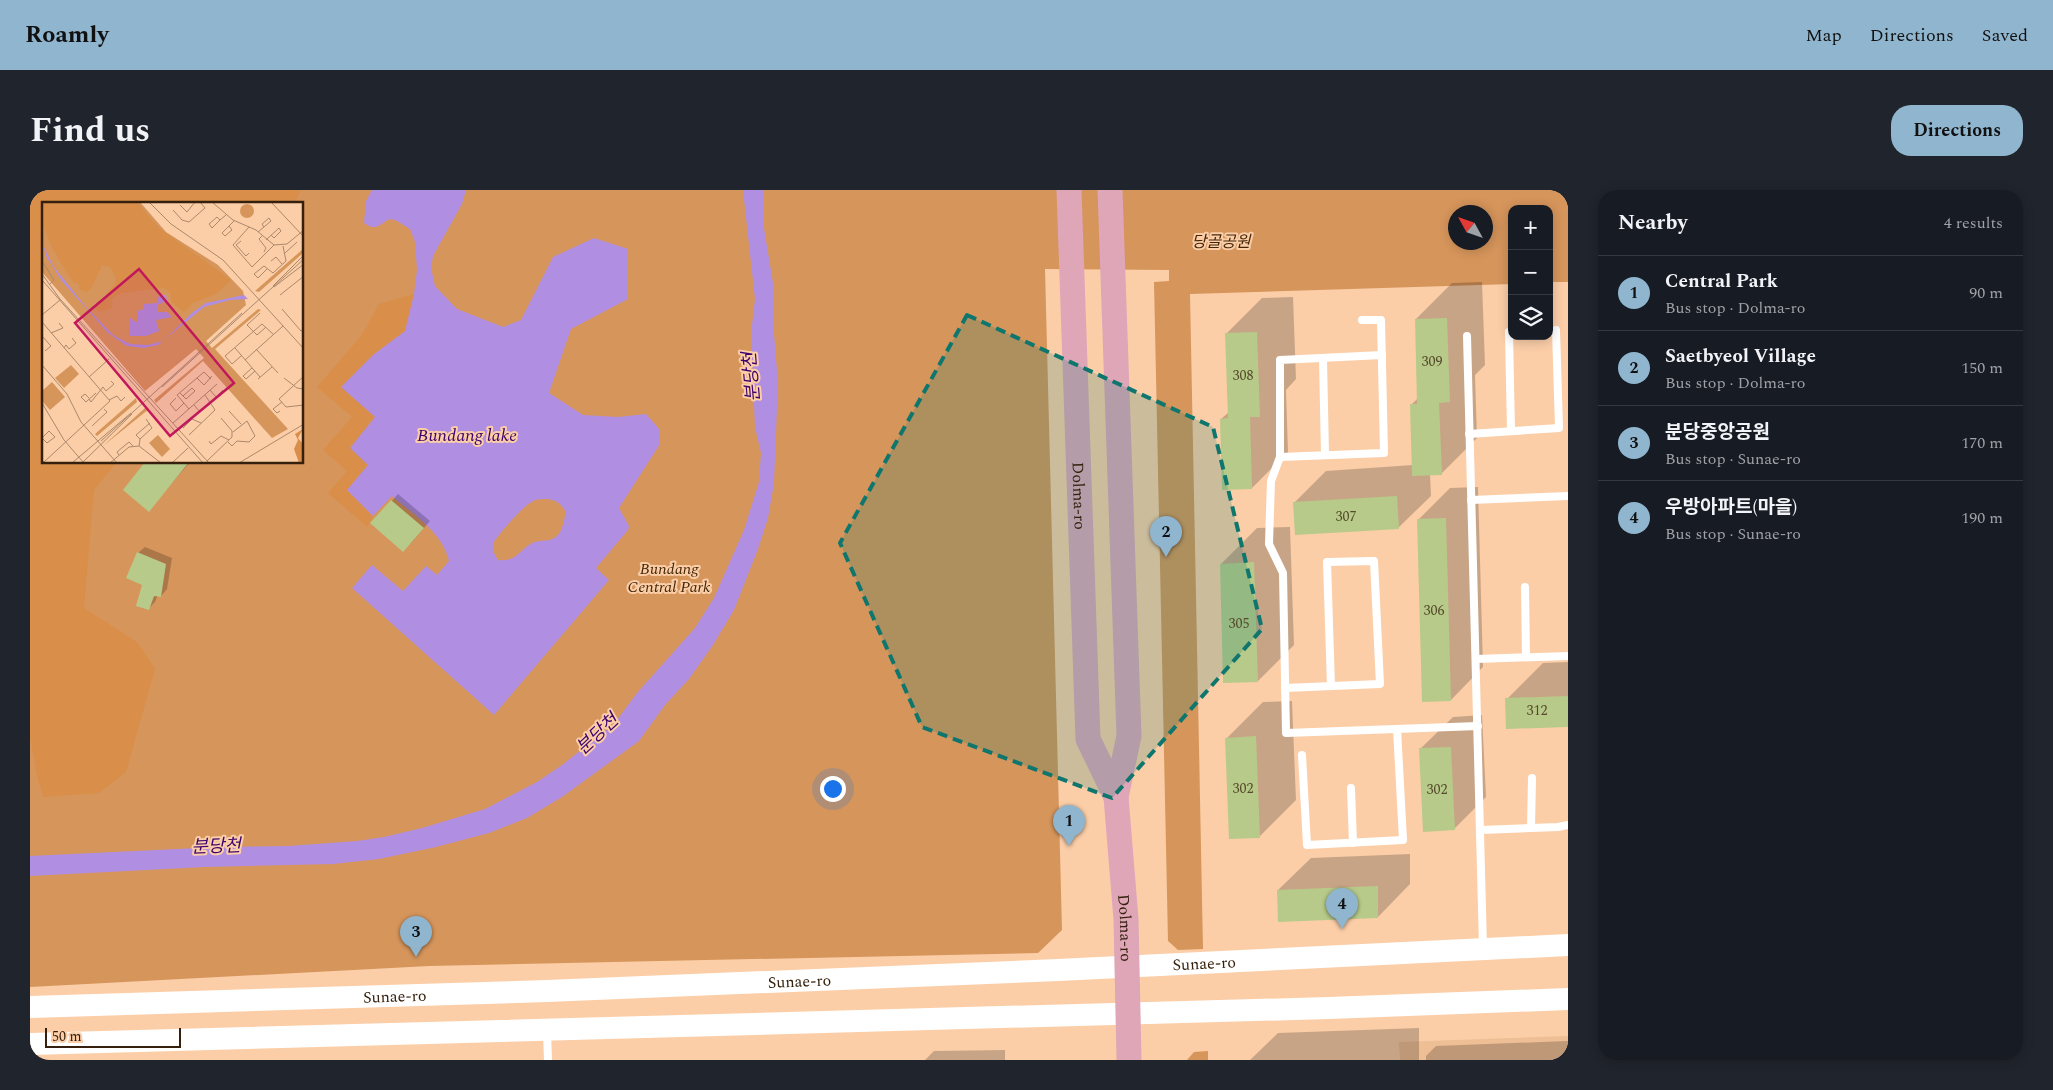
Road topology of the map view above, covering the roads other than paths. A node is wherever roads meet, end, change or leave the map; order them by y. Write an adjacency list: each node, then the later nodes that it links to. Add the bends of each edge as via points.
1 (1069, 190): 26 (main road, Dolma-ro, via 1088,739)
2 (1110, 190): 26 (main road, Dolma-ro, via 1130,736)
3 (1362, 320): 7 (lane, via 1381,320)
4 (1556, 330): 9 (lane, via 1559,428)
5 (1466, 336): 10 (lane)
6 (1509, 340): 9 (lane)
7 (1382, 355): 8 (lane); 11 (lane, via 1384,453)
8 (1323, 358): 11 (lane); 12 (lane, via 1280,360)
9 (1510, 431): 10 (lane)
10 (1469, 434): 14 (lane)
11 (1325, 455): 12 (lane)
12 (1280, 457): 20 (lane, via 1271,481 1269,544 1283,573)
13 (1568, 496): 14 (lane)
14 (1471, 500): 18 (lane)
15 (1525, 587): 17 (lane)
16 (1568, 656): 17 (lane)
17 (1526, 657): 18 (lane)
18 (1476, 659): 21 (lane)
19 (1331, 686): 19 (lane, via 1380,684 1374,561 1327,562); 20 (lane)
20 (1285, 688): 22 (lane, via 1286,733)
21 (1478, 726): 22 (lane); 29 (lane)
22 (1397, 729): 30 (lane, via 1403,840)
23 (1302, 755): 30 (lane, via 1307,845)
24 (1532, 778): 28 (lane)
25 (1351, 788): 30 (lane)
26 (1116, 797): 33 (main road, Dolma-ro)
27 (1568, 825): 28 (lane)
28 (1531, 828): 29 (lane)
29 (1481, 830): 32 (lane)
30 (1353, 842)
31 (1568, 945): 32 (main road, Sunae-ro)
32 (1484, 950): 33 (main road, Sunae-ro)
33 (1128, 967): 35 (main road, Sunae-ro, via 537,991); 36 (main road, Dolma-ro)
34 (1568, 998): 36 (main road)
35 (30, 1006)
36 (1128, 1014): 37 (main road); 40 (main road, Dolma-ro)
37 (547, 1029): 38 (main road); 39 (lane)
38 (30, 1044)
39 (548, 1060)
40 (1129, 1060)

